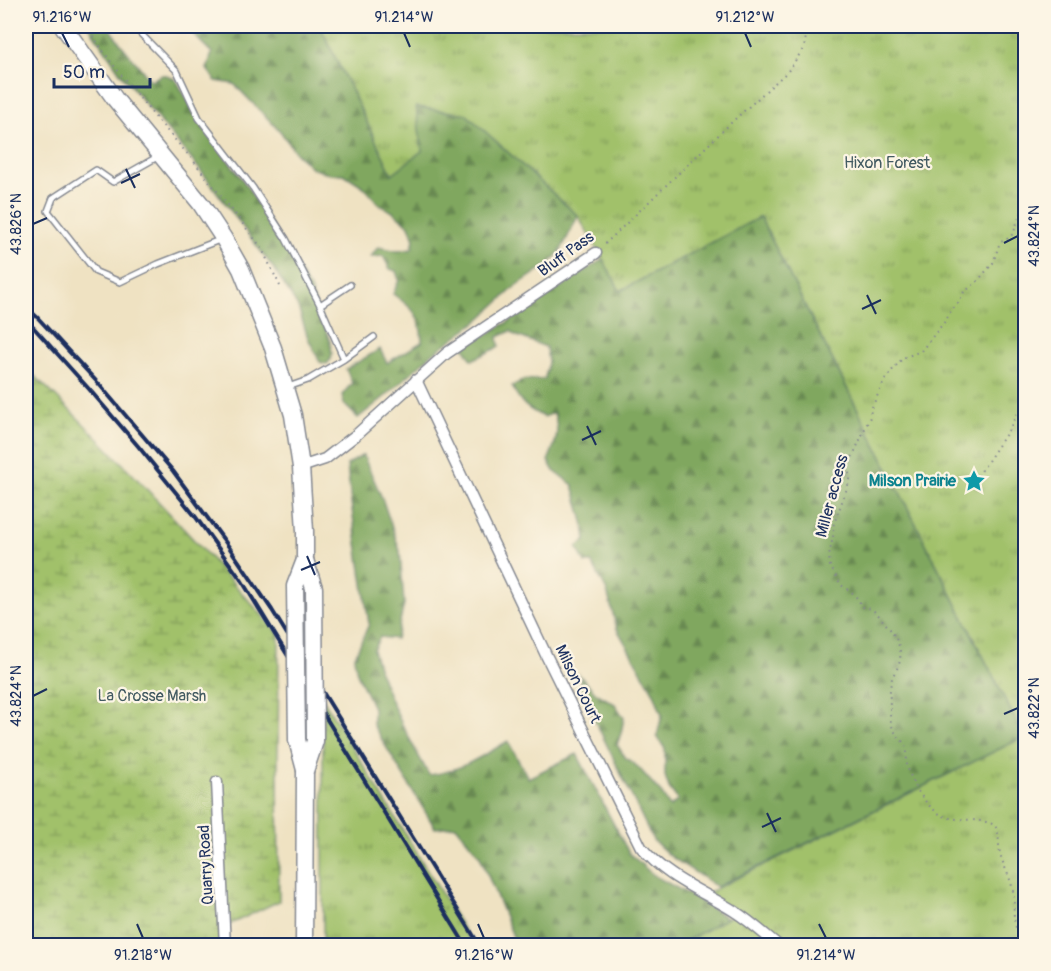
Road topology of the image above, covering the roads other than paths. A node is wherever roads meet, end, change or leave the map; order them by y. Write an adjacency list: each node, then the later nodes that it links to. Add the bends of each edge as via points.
1 (63, 26): 3 (main road)
2 (140, 32): 7 (lane, via 177,71 199,118 253,188 286,239)
3 (160, 155): 4 (main road); 4 (lane, via 113,182 96,170 53,198 48,211 96,272 120,282)
4 (224, 239): 11 (main road, via 257,308)
5 (596, 252): 10 (street, Bluff Pass, via 447,353)
6 (350, 285): 7 (lane)
7 (320, 305): 9 (lane)
8 (374, 337): 9 (lane)
9 (344, 359): 11 (lane)
10 (416, 380): 12 (street, Bluff Pass, via 325,459); 16 (street, Milson Court, via 641,847 663,869 737,913)
11 (285, 389): 12 (main road)
12 (302, 467): 15 (main road, bridge, via 305,560 314,588 315,741 305,771)
13 (217, 782): 14 (street, Quarry Road)
14 (225, 945)
15 (304, 945)
16 (779, 945)

